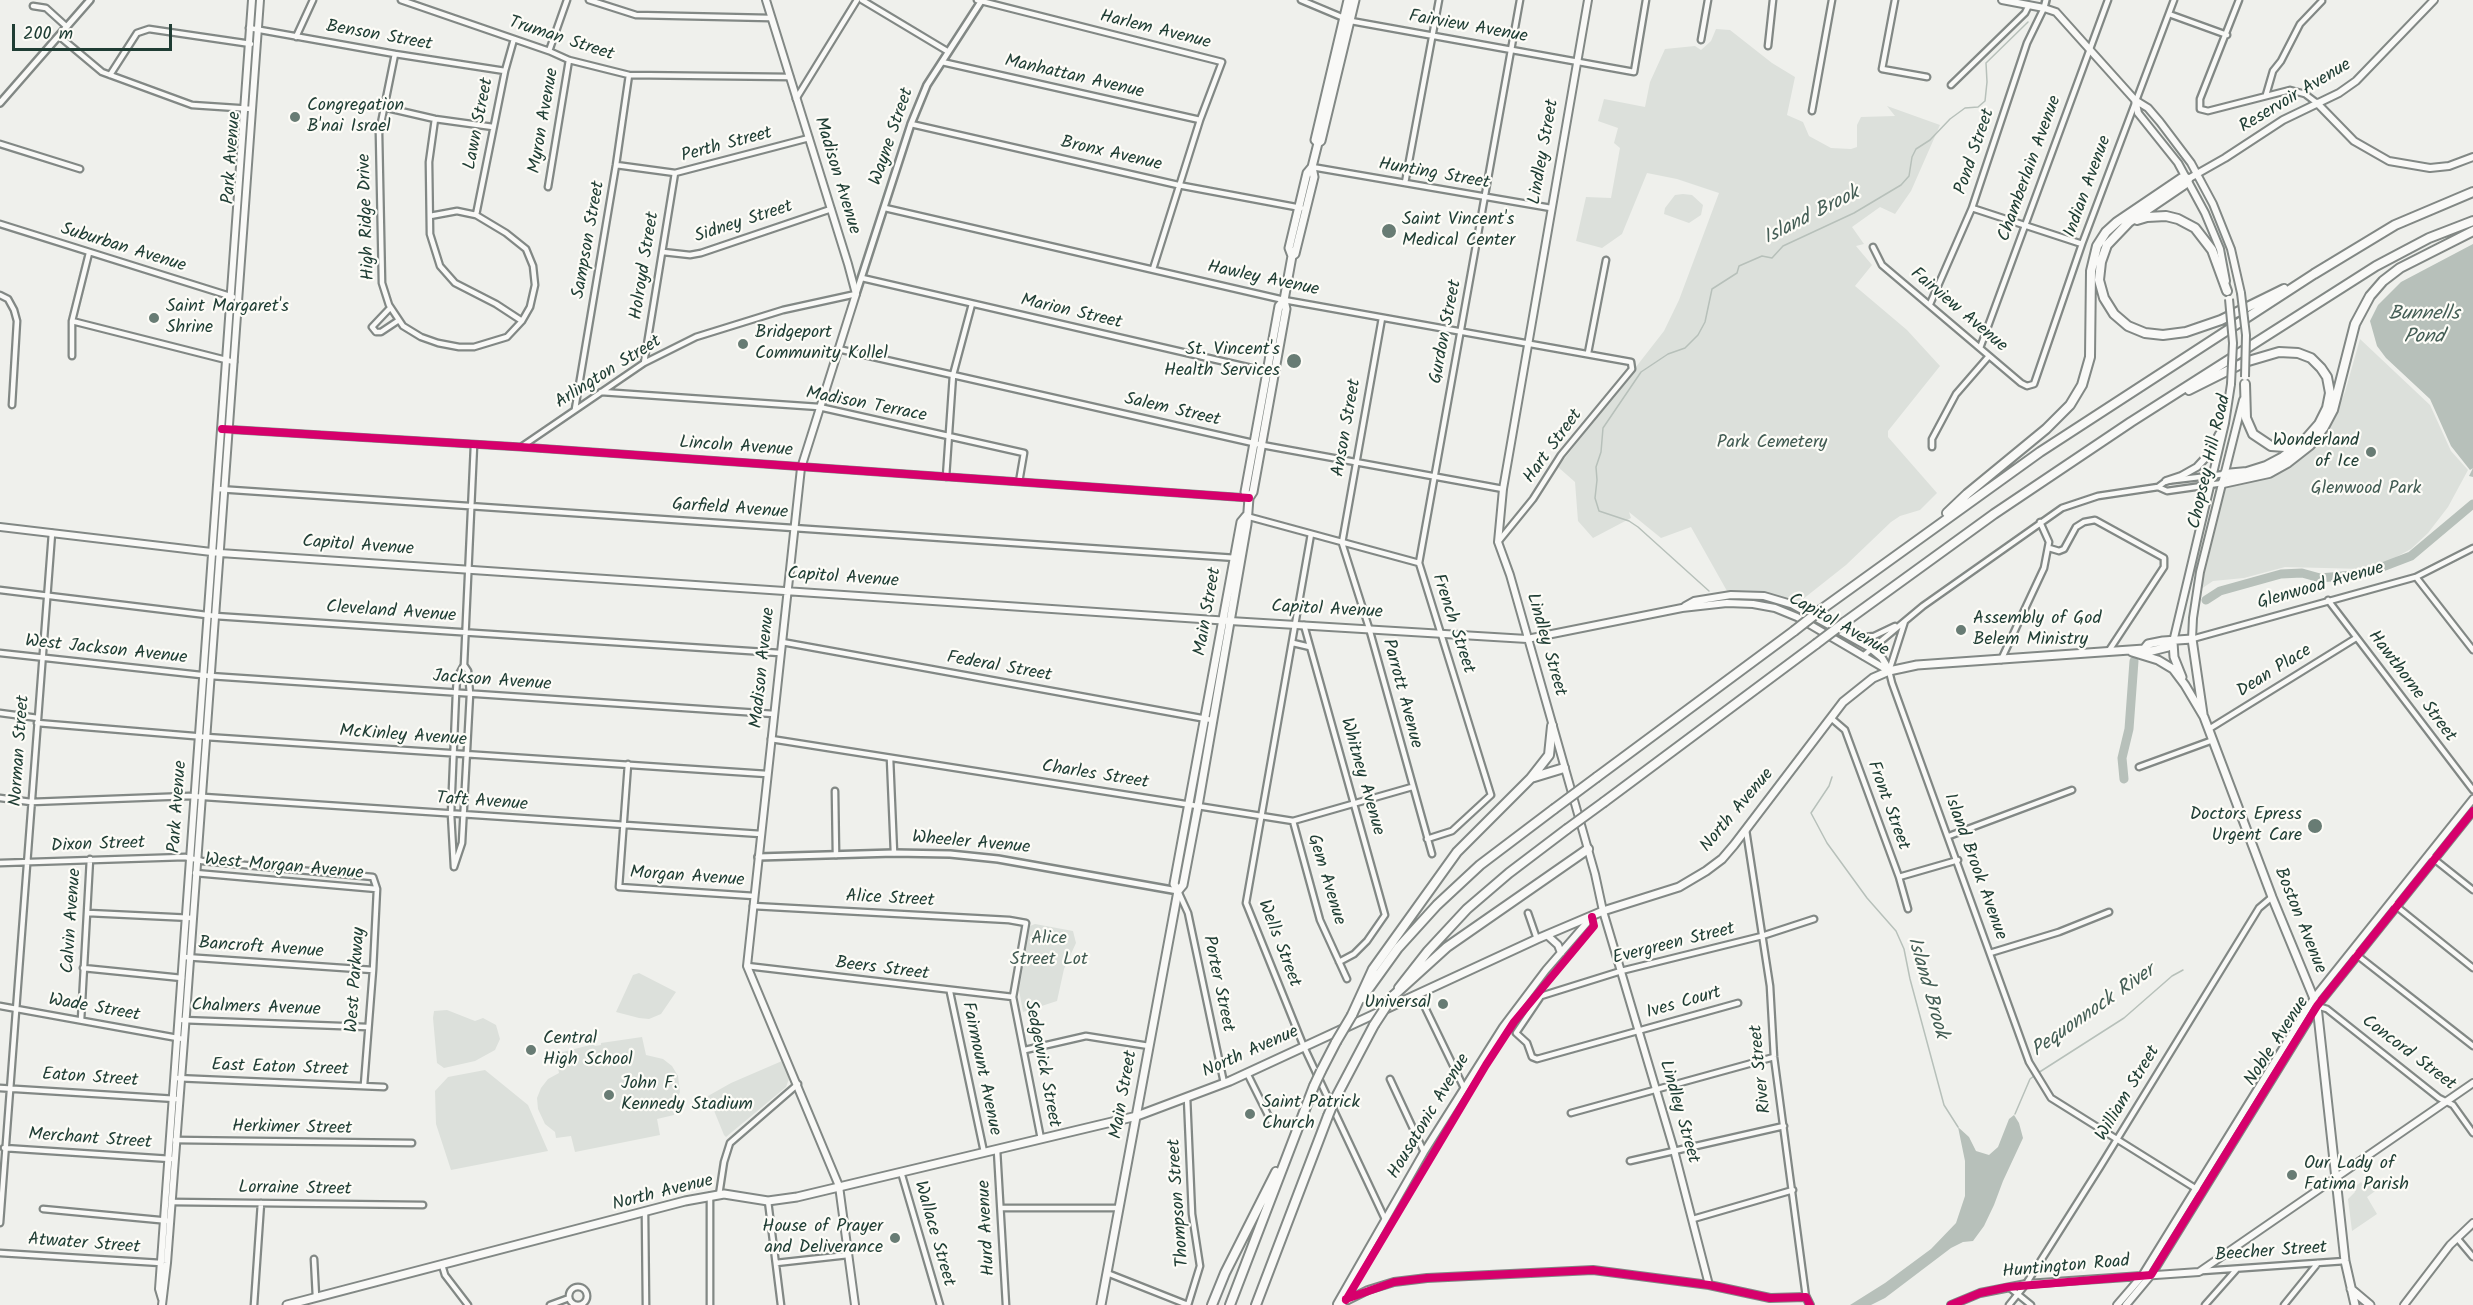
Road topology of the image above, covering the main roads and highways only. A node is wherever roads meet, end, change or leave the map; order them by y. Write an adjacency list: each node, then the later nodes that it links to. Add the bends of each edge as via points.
1 (252, 0): 13 (main road, Park Avenue)
2 (260, 0): 14 (main road, Park Avenue)
3 (766, 0): 38 (main road, Madison Avenue, via 856,294 801,468)
4 (1348, 0): 9 (main road, Main Street)
5 (1355, 0): 9 (main road, Main Street)
6 (1588, 0): 41 (main road, Lindley Street, via 1503,489 1498,542)
7 (2002, 0): 10 (main road, Chopsey Hill Road, via 2056,12)
8 (2434, 0): 11 (main road, Reservoir Avenue, via 2362,76)
9 (1347, 20): 40 (main road, Main Street, via 1289,248 1292,256 1286,309)
10 (2135, 100): 15 (main road, Chopsey Hill Road, via 2154,114); 16 (main road, Chopsey Hill Road, via 2138,113)
11 (2317, 104): 12 (main road, via 2354,141 2389,161 2430,168); 15 (main road, Reservoir Avenue, via 2283,120)
12 (2473, 157)
13 (240, 167): 14 (main road); 17 (main road, Park Avenue)
14 (248, 168): 17 (main road, Park Avenue)
15 (2198, 174): 16 (main road, Reservoir Avenue); 25 (main road, Chopsey Hill Road, bridge, via 2224,230 2241,293 2246,335)
16 (2187, 179): 21 (highway); 23 (main road, Chopsey Hill Road, via 2216,240); 35 (highway, via 2182,178 2121,218 2097,246 2091,271 2090,357 2073,400 2054,422 1960,500)
17 (242, 189): 24 (main road, Park Avenue, via 238,298); 24 (main road, Park Avenue, via 230,297)
18 (2473, 192): 22 (highway, via 2395,225)
19 (2473, 220): 26 (highway, via 2376,266)
20 (2473, 231): 32 (highway, via 2400,268 2370,296 2353,330 2333,410 2310,445 2269,472)
21 (2115, 234): 22 (highway, via 2101,262 2099,280 2103,294 2121,321 2150,334 2177,333 2209,325); 23 (highway, via 2147,217 2166,216 2187,223 2210,246)
22 (2314, 274): 35 (highway, via 2064,436)
23 (2228, 295): 27 (main road, Chopsey Hill Road, bridge, via 2233,343)
24 (233, 317): 28 (main road, Park Avenue, via 234,362); 28 (main road, Park Avenue, via 225,361)
25 (2245, 380): 29 (highway, via 2248,423 2261,442 2289,447); 30 (main road, Chopsey Hill Road)
26 (2148, 411): 29 (highway, via 2253,359 2275,353 2298,353 2318,364 2329,388 2327,408); 61 (highway, bridge, via 2028,490 1845,622 1502,878 1428,951)
27 (2225, 423): 31 (main road, via 2201,463 2187,474); 43 (main road, Chopsey Hill Road)
28 (225, 429): 33 (main road, Park Avenue)
29 (2312, 433): 30 (highway, via 2275,462)
30 (2225, 474): 32 (main road, Chopsey Hill Road)
31 (2166, 481)
32 (2223, 483): 42 (main road, Chopsey Hill Road, via 2200,572)
33 (221, 489): 36 (main road, Park Avenue); 37 (main road, Park Avenue)
34 (0, 526): 36 (main road, Capitol Avenue)
35 (1935, 526): 63 (highway, bridge, via 1488,859 1437,905 1386,964)
36 (213, 553): 37 (main road, Capitol Avenue); 46 (main road, Park Avenue)
37 (220, 553): 38 (main road, Capitol Avenue); 46 (main road, Park Avenue)
38 (787, 591): 40 (main road, Capitol Avenue); 69 (main road, Madison Avenue, via 747,966)
39 (1682, 608): 41 (main road, Capitol Avenue); 45 (main road, Capitol Avenue, via 1727,603 1775,608); 45 (main road, Capitol Avenue, via 1694,601 1731,595 1764,596 1791,604 1870,648)
40 (1226, 621): 41 (main road, Capitol Avenue); 66 (main road, Main Street, via 1194,805 1174,884 1179,891)
41 (1527, 639): 49 (main road, Lindley Street)
42 (2192, 639): 43 (main road, Glenwood Avenue); 48 (main road, Chopsey Hill Road)
43 (2173, 642): 44 (main road, Glenwood Avenue); 47 (main road, Chopsey Hill Road, via 2174,657)
44 (2127, 651): 45 (main road, North Avenue, via 1938,663); 47 (main road, via 2164,663)
45 (1889, 671): 56 (main road, North Avenue, via 1859,687 1843,702 1722,859 1689,882)
46 (206, 676): 60 (main road, Park Avenue)
47 (2185, 685): 48 (main road, Boston Avenue)
48 (2204, 717): 62 (main road, Boston Avenue)
49 (1552, 726): 50 (main road, Lindley Street); 51 (highway, via 1549,755)
50 (1564, 768): 51 (highway); 54 (main road, Lindley Street)
51 (1532, 778): 63 (highway, via 1451,860 1373,969)
52 (2473, 799): 55 (main road, Noble Avenue)
53 (2473, 811): 55 (main road, Noble Avenue)
54 (1588, 849): 56 (main road, Lindley Street); 61 (highway, via 1447,947)
55 (2432, 857): 62 (main road, Noble Avenue)
56 (1603, 911): 57 (main road, North Avenue); 74 (main road, Lindley Street, via 1674,1150)
57 (1591, 918): 58 (main road, North Avenue); 59 (main road, Housatonic Avenue)
58 (1547, 935): 59 (main road); 66 (main road, North Avenue, via 1247,1073)
59 (1561, 953): 84 (main road, Housatonic Avenue, via 1503,1027 1464,1088)
60 (187, 957): 64 (main road, Park Avenue); 64 (main road, Park Avenue, via 182,978)
61 (1393, 996): 83 (highway, bridge, via 1335,1099)
62 (2316, 1002): 68 (main road, Boston Avenue); 70 (main road, Noble Avenue)
63 (1352, 1015): 67 (highway, bridge, via 1321,1071)
64 (182, 1019): 76 (main road, Park Avenue)
65 (2473, 1083): 68 (main road)
66 (1137, 1116): 69 (main road, North Avenue); 80 (main road, Main Street)
67 (1294, 1136): 81 (highway); 82 (highway)
68 (2337, 1177): 72 (main road, Huntington Road, via 2199,1272); 75 (main road, Boston Avenue)
69 (839, 1186): 78 (main road, North Avenue, via 768,1201 734,1194 710,1196); 79 (main road, Madison Avenue)
70 (2200, 1190): 72 (main road, Noble Avenue); 73 (main road, Noble Avenue)
71 (2473, 1223): 90 (main road)
72 (2151, 1275): 73 (main road, Huntington Road); 87 (main road, Noble Avenue)
73 (2142, 1276): 85 (main road, Huntington Road, via 2026,1284 1980,1293); 86 (main road, Noble Avenue)
74 (1709, 1285): 77 (main road); 84 (main road, via 1593,1270 1427,1278 1394,1282)
75 (2351, 1289): 88 (main road, Boston Avenue); 89 (main road)
76 (162, 1302)
77 (1808, 1302)
78 (287, 1305)
79 (855, 1305)
80 (1101, 1305)
81 (1212, 1305)
82 (1230, 1305)
83 (1256, 1305)
84 (1337, 1305)
85 (1951, 1305)
86 (2117, 1305)
87 (2126, 1305)
88 (2355, 1305)
89 (2370, 1305)
90 (2404, 1305)

